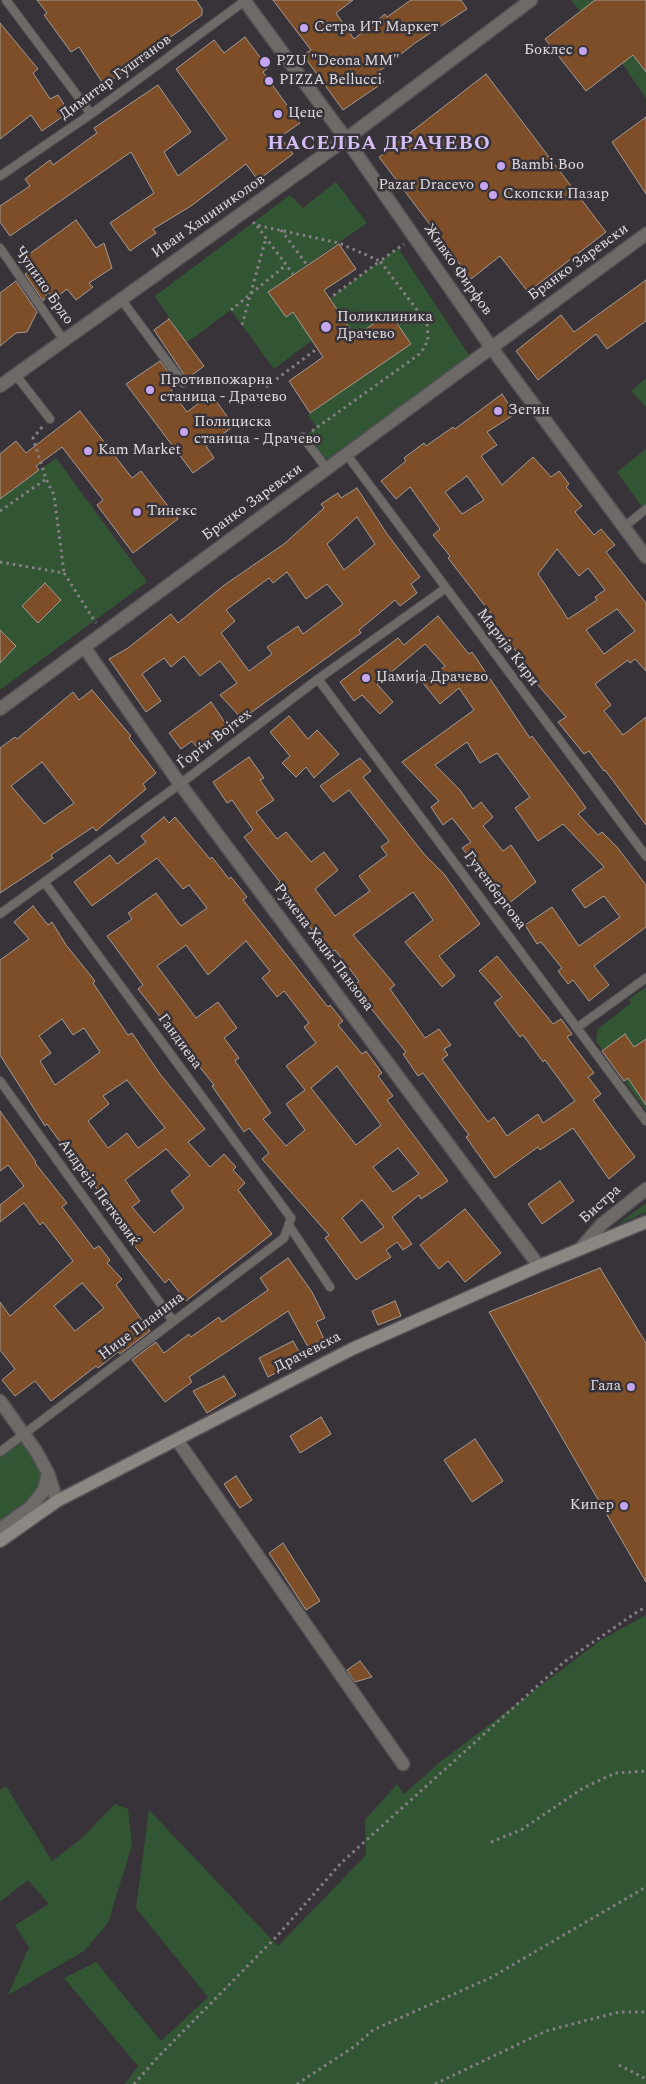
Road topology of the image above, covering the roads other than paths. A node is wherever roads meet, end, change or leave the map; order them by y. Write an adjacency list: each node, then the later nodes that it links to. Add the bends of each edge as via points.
1 (6, 0): 4 (lane)
2 (245, 0): 4 (lane, Димитар Гуштанов); 5 (street, Живко Фирфов)
3 (531, 0): 5 (street, Иван Хаџиниколов)
4 (91, 114): 6 (lane, Димитар Гуштанов)
5 (346, 139): 9 (street, Иван Хаџиниколов); 11 (street, Живко Фирфов)
6 (0, 176)
7 (646, 234): 11 (street, Бранко Заревски)
8 (0, 248): 10 (lane, Чупино Брдо)
9 (121, 298): 10 (street, Иван Хаџиниколов); 13 (lane)
10 (63, 339): 12 (street, Иван Хаџиниколов)
11 (491, 347): 17 (street, Бранко Заревски); 20 (street, Живко Фирфов)
12 (15, 374): 14 (street, Иван Хаџиниколов); 15 (lane)
13 (183, 383)
14 (0, 386)
15 (50, 419)
16 (303, 437): 18 (lane)
17 (347, 455): 18 (street, Бранко Заревски); 22 (lane, Марија Кири)
18 (328, 469): 23 (street, Бранко Заревски)
19 (646, 509): 20 (lane)
20 (624, 527): 21 (street, Живко Фирфов)
21 (646, 557)
22 (446, 588): 24 (lane, Ѓорѓи Војтех); 27 (lane, Марија Кири)
23 (84, 647): 25 (street, Бранко Заревски); 26 (street, Румена Хаџи-Панзова)
24 (318, 679): 26 (lane, Ѓорѓи Војтех); 31 (lane, Гутенбергова)
25 (0, 709)
26 (180, 784): 28 (lane, Ѓорѓи Војтех); 38 (street, Румена Хаџи-Панзова)
27 (646, 856)
28 (45, 883): 29 (lane, Ѓорѓи Војтех); 36 (lane, Гандиева, via 291,1218)
29 (0, 914)
30 (646, 978): 31 (lane)
31 (578, 1027): 33 (lane, Гутенбергова)
32 (0, 1081): 40 (lane, Андреја Петковиќ)
33 (646, 1121)
34 (646, 1189): 37 (street, Бистра, via 602,1224)
35 (646, 1222): 37 (main road, Драчевска)
36 (290, 1227): 39 (lane); 40 (lane, Ниџе Планина, via 284,1238)
37 (580, 1248): 38 (main road, Драчевска)
38 (539, 1266): 43 (main road, Драчевска, via 352,1349)
39 (330, 1287)
40 (173, 1321): 42 (lane, Ниџе Планина)
41 (0, 1401): 42 (street)
42 (25, 1434): 44 (lane, Ниџе Планина); 45 (street)
43 (177, 1440): 46 (main road, Драчевска); 49 (street)
44 (0, 1452)
45 (48, 1473): 46 (street); 47 (street, via 44,1490 31,1507)
46 (57, 1501): 48 (main road, Драчевска)
47 (0, 1529)
48 (0, 1541)
49 (402, 1764)

